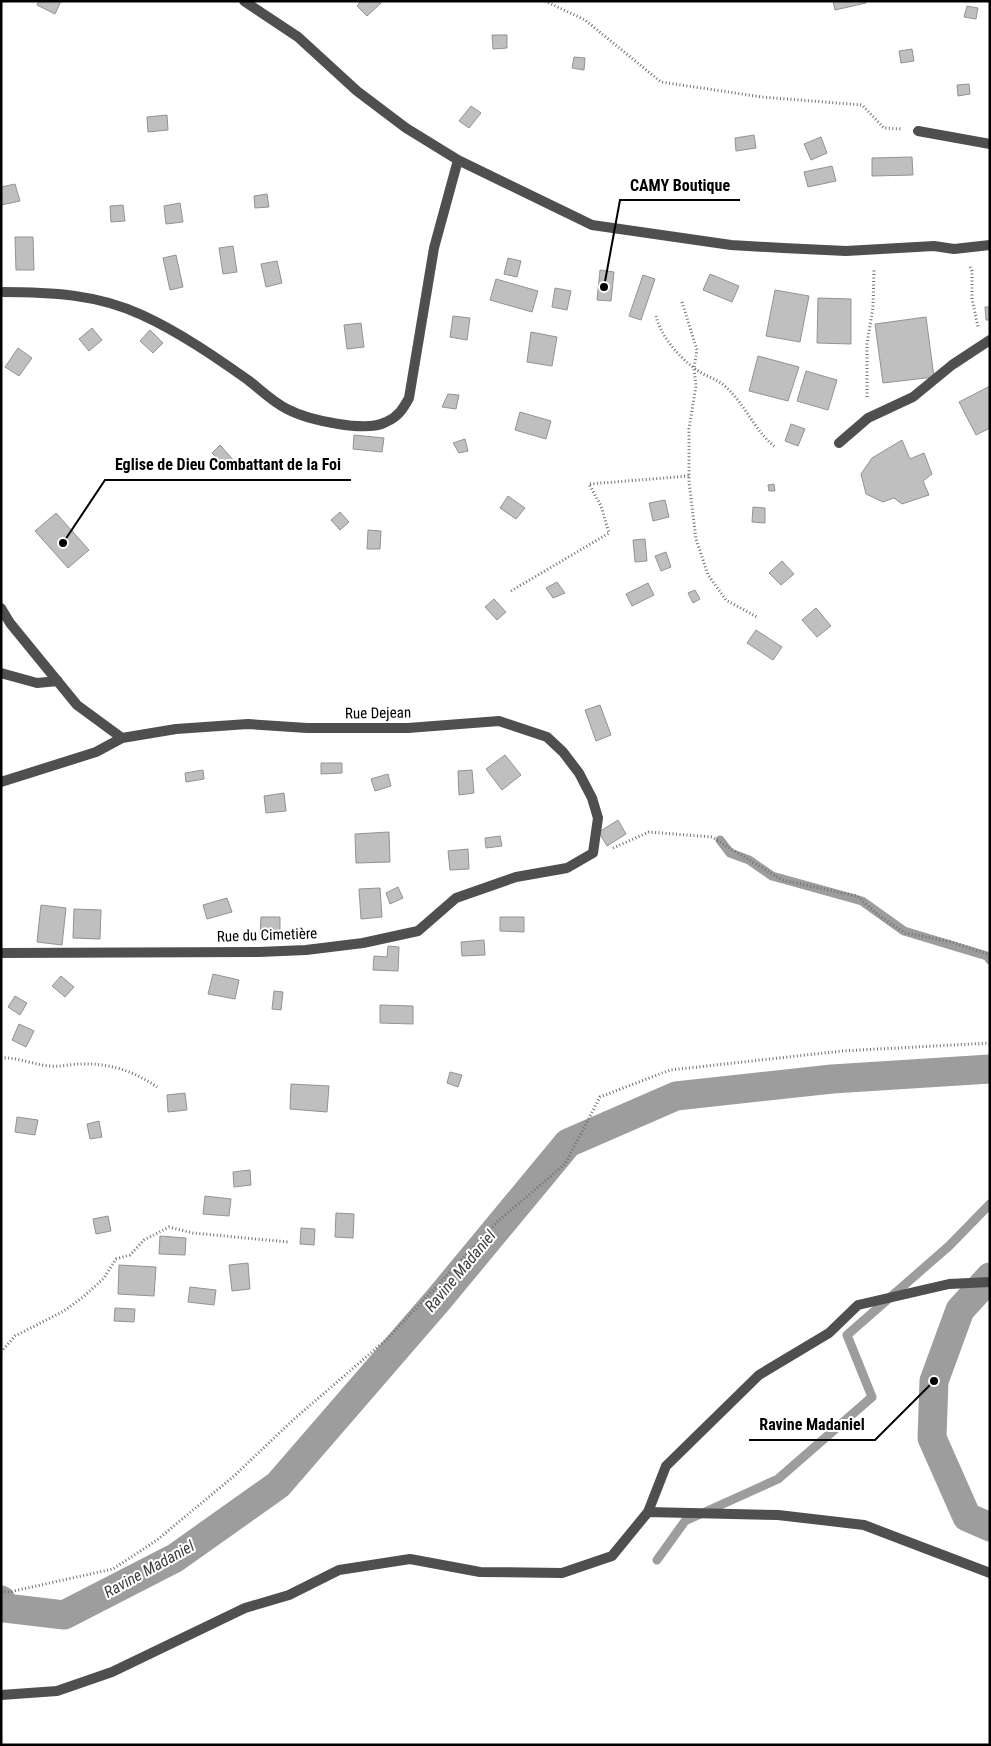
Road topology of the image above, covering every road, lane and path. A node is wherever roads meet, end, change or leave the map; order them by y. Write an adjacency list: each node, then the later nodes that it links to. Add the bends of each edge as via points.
1 (244, 1): 5 (street, via 298,36 357,91 406,128)
2 (545, 1): 3 (path, via 585,20 661,82 771,98 862,105 884,128)
3 (918, 131): 4 (street)
4 (990, 144)
5 (458, 160): 7 (street, via 592,225 731,245 846,251); 9 (street, via 434,248 409,398 399,414 385,423 369,427 315,420 287,409 176,332 140,314 91,297)
6 (990, 245): 8 (street)
7 (871, 249): 8 (street, via 934,246); 15 (path, via 875,274 867,344)
8 (954, 249): 12 (path, via 972,271 972,299)
9 (1, 292)
10 (682, 302): 14 (path, via 697,350)
11 (656, 316): 14 (path, via 660,330)
12 (979, 330)
13 (990, 340): 15 (street, via 952,365 913,397)
14 (694, 368): 17 (path, via 726,386 762,436); 18 (path, via 696,386 689,429)
15 (868, 418): 16 (street)
16 (840, 443)
17 (775, 447)
18 (689, 476): 19 (path, via 589,484 601,506 609,533); 21 (path, via 696,539 708,575 726,600)
19 (511, 591)
20 (1, 608): 23 (street)
21 (757, 617)
22 (1, 673): 23 (street, via 37,683)
23 (58, 681): 24 (street, via 77,705)
24 (122, 738): 25 (street, Rue Dejean, via 96,752); 26 (street, Rue Dejean, via 176,729 248,724 399,728 499,721 547,737 564,752 579,773 598,818)
25 (1, 782)
26 (593, 853): 27 (street, Rue du Cimetière, via 567,868 516,877 456,898 418,932 363,943 259,952); 28 (path, via 649,832 712,837 782,880 857,896 905,933 952,942)
27 (1, 953)
28 (990, 955)
29 (990, 1043): 37 (path, via 842,1051 670,1070 600,1097 565,1164 497,1222 386,1339 234,1476 157,1540 113,1569)
30 (1, 1058): 31 (path, via 15,1057 50,1066 83,1063 111,1066 139,1075)
31 (157, 1087)
32 (288, 1242): 34 (path, via 193,1233 169,1227 144,1240 130,1255 116,1258 104,1278 83,1296 64,1311 15,1336)
33 (990, 1282): 35 (street, via 949,1284 858,1305 829,1333 759,1375 666,1466)
34 (1, 1352)
35 (648, 1512): 36 (street, via 778,1516 864,1525); 38 (street, via 612,1556 562,1573 480,1572 410,1559 339,1570 289,1595 245,1608 112,1672 57,1691)
36 (990, 1573)
37 (1, 1591)
38 (1, 1695)

